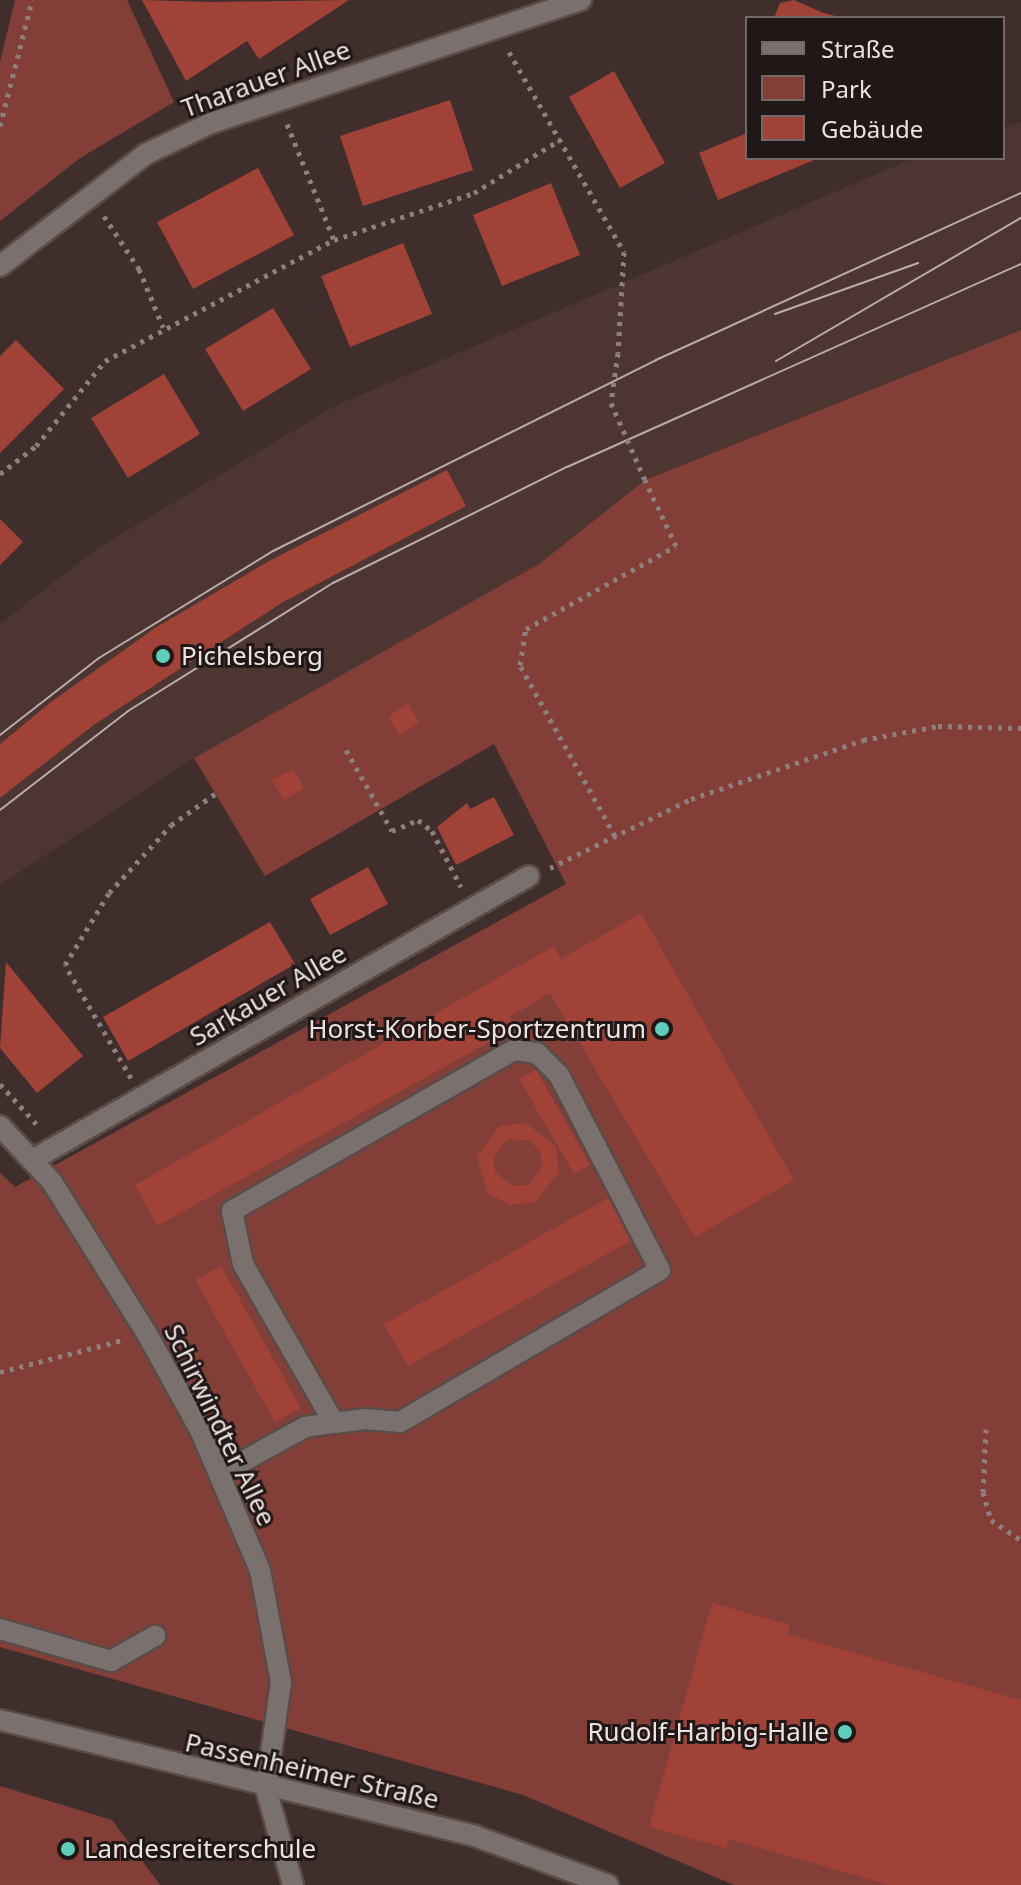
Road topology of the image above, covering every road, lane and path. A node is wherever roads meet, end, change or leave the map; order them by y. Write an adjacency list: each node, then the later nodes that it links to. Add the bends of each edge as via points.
1 (32, 0): 5 (path)
2 (581, 0): 9 (street, Tharauer Allee, via 211,123 146,154)
3 (509, 52): 6 (path)
4 (287, 124): 8 (path)
5 (0, 126)
6 (561, 139): 8 (path, via 474,193); 15 (path, bridge, via 624,252 611,403 676,546 526,629 520,665)
7 (104, 215): 10 (path, via 139,269)
8 (334, 240): 10 (path)
9 (0, 266)
10 (163, 327): 11 (path, via 105,361 36,446)
11 (0, 474)
12 (1021, 728): 15 (path, via 938,726 863,740 691,799)
13 (346, 750): 18 (path, via 392,831 418,820 432,831)
14 (215, 794): 20 (path, via 171,825 109,893 65,965)
15 (615, 836): 16 (path)
16 (548, 869)
17 (529, 876): 18 (street, Sarkauer Allee)
18 (472, 908): 20 (street, Sarkauer Allee)
19 (0, 1084): 22 (path)
20 (141, 1096): 22 (street, Sarkauer Allee)
21 (0, 1126): 23 (street, Schirwindter Allee)
22 (56, 1146): 23 (street, Sarkauer Allee)
23 (34, 1159): 24 (street, Schirwindter Allee)
24 (147, 1334): 25 (path); 28 (street, Schirwindter Allee)
25 (0, 1372)
26 (334, 1423): 26 (street, via 400,1422 660,1270 559,1075 537,1053 514,1050 232,1211 243,1264); 28 (street, via 305,1427)
27 (986, 1429): 29 (path, via 983,1492 991,1520)
28 (220, 1474): 33 (street, Schirwindter Allee, via 273,1621 281,1682)
29 (1021, 1540)
30 (0, 1629): 31 (street, via 111,1661)
31 (155, 1636)
32 (0, 1720): 33 (street, Passenheimer Straße)
33 (266, 1789): 34 (street); 35 (street, Passenheimer Straße, via 475,1836)
34 (293, 1885)
35 (608, 1885)

